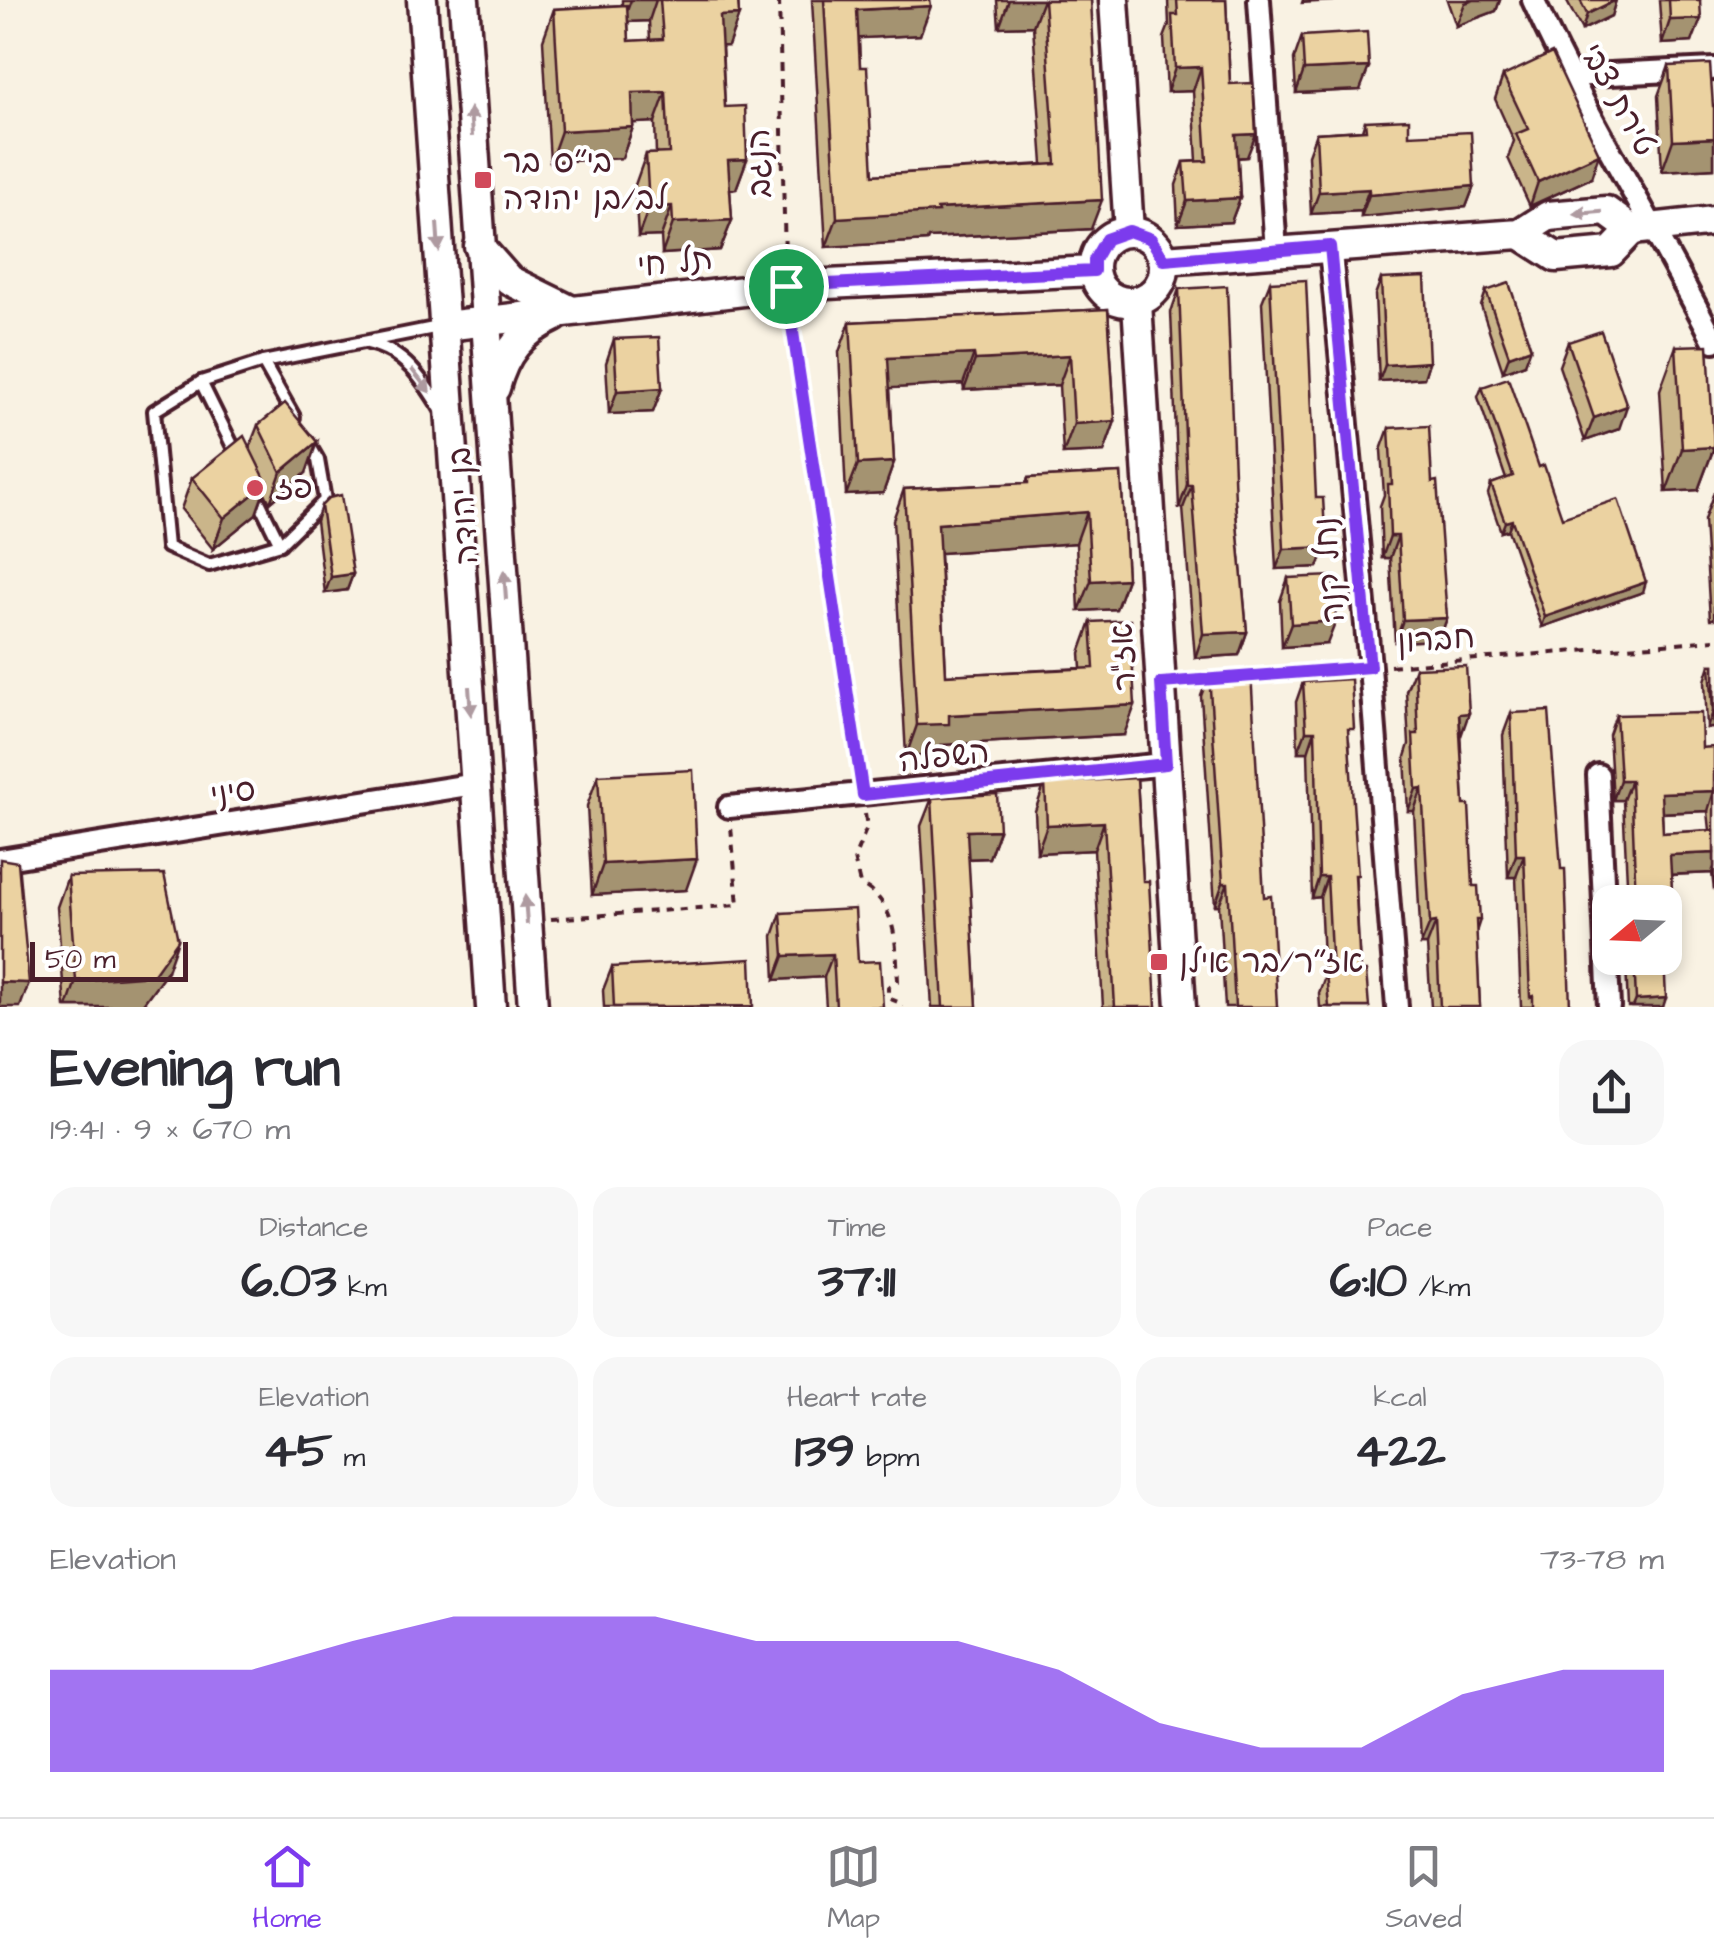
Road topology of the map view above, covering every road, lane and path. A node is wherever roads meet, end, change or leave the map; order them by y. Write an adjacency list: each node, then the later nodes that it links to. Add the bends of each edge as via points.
1 (422, 0): 22 (street, בן יהודה, one-way to 22)
2 (464, 0): 13 (street, בן יהודה, one-way to 2)
3 (778, 0): 18 (path, הנגב)
4 (1114, 0): 11 (street)
5 (1259, 0): 15 (street)
6 (1533, 0): 8 (street, טירת צבי)
7 (1714, 69): 8 (street)
8 (1568, 76): 10 (street, טירת צבי)
9 (1714, 221): 10 (street)
10 (1644, 228): 12 (street, one-way to 12, via 1606,211 1548,216); 12 (street, via 1611,252 1556,257); 23 (street, טירת צבי)
11 (1129, 231): 16 (street, via 1151,239); 17 (street, via 1106,239)
12 (1520, 234): 14 (street)
13 (479, 246): 20 (street, via 509,280); 21 (street, בן יהודה)
14 (1330, 246): 15 (street); 33 (street, נחל קנה)
15 (1276, 251): 16 (street)
16 (1164, 260): 19 (street, via 1156,290)
17 (1094, 271): 18 (street, תל חי); 19 (street, via 1105,292)
18 (786, 286): 20 (street, תל חי); 40 (path, הנגב)
19 (1137, 303): 36 (street, אז"ר)
20 (569, 310): 21 (street, תל חי); 27 (street, via 517,342)
21 (486, 320): 22 (street, תל חי); 27 (street, בן יהודה)
22 (445, 326): 24 (lane); 28 (street, בן יהודה)
23 (1714, 340)
24 (362, 342): 25 (lane); 28 (lane, one-way to 28, via 393,352 410,367 443,414)
25 (262, 362): 26 (lane); 31 (lane, via 318,460 326,500)
26 (201, 382): 29 (lane); 31 (lane, via 154,411 167,547 209,565)
27 (492, 400): 43 (street, בן יהודה, one-way to 27)
28 (454, 446): 39 (street, בן יהודה, one-way to 39)
29 (240, 463)
30 (248, 479): 31 (lane)
31 (280, 544)
32 (1714, 640): 33 (path, חברון)
33 (1370, 667): 34 (path, חברון); 48 (street, נחל קנה)
34 (1237, 678)
35 (1218, 679): 36 (path)
36 (1161, 683): 37 (street, אז"ר)
37 (1166, 764): 40 (street, השפלה); 47 (street, אז"ר)
38 (1598, 775): 49 (street)
39 (475, 784): 42 (street, סיני); 44 (street, בן יהודה)
40 (863, 795): 41 (street, השפלה); 46 (path, הנגב, via 866,827 854,859 860,884 878,893 895,930 898,981 888,987 888,998)
41 (729, 807): 43 (path, via 738,905)
42 (0, 860)
43 (527, 921): 45 (street, בן יהודה)
44 (491, 1007)
45 (533, 1007)
46 (902, 1007)
47 (1181, 1007)
48 (1397, 1007)
49 (1609, 1007)

